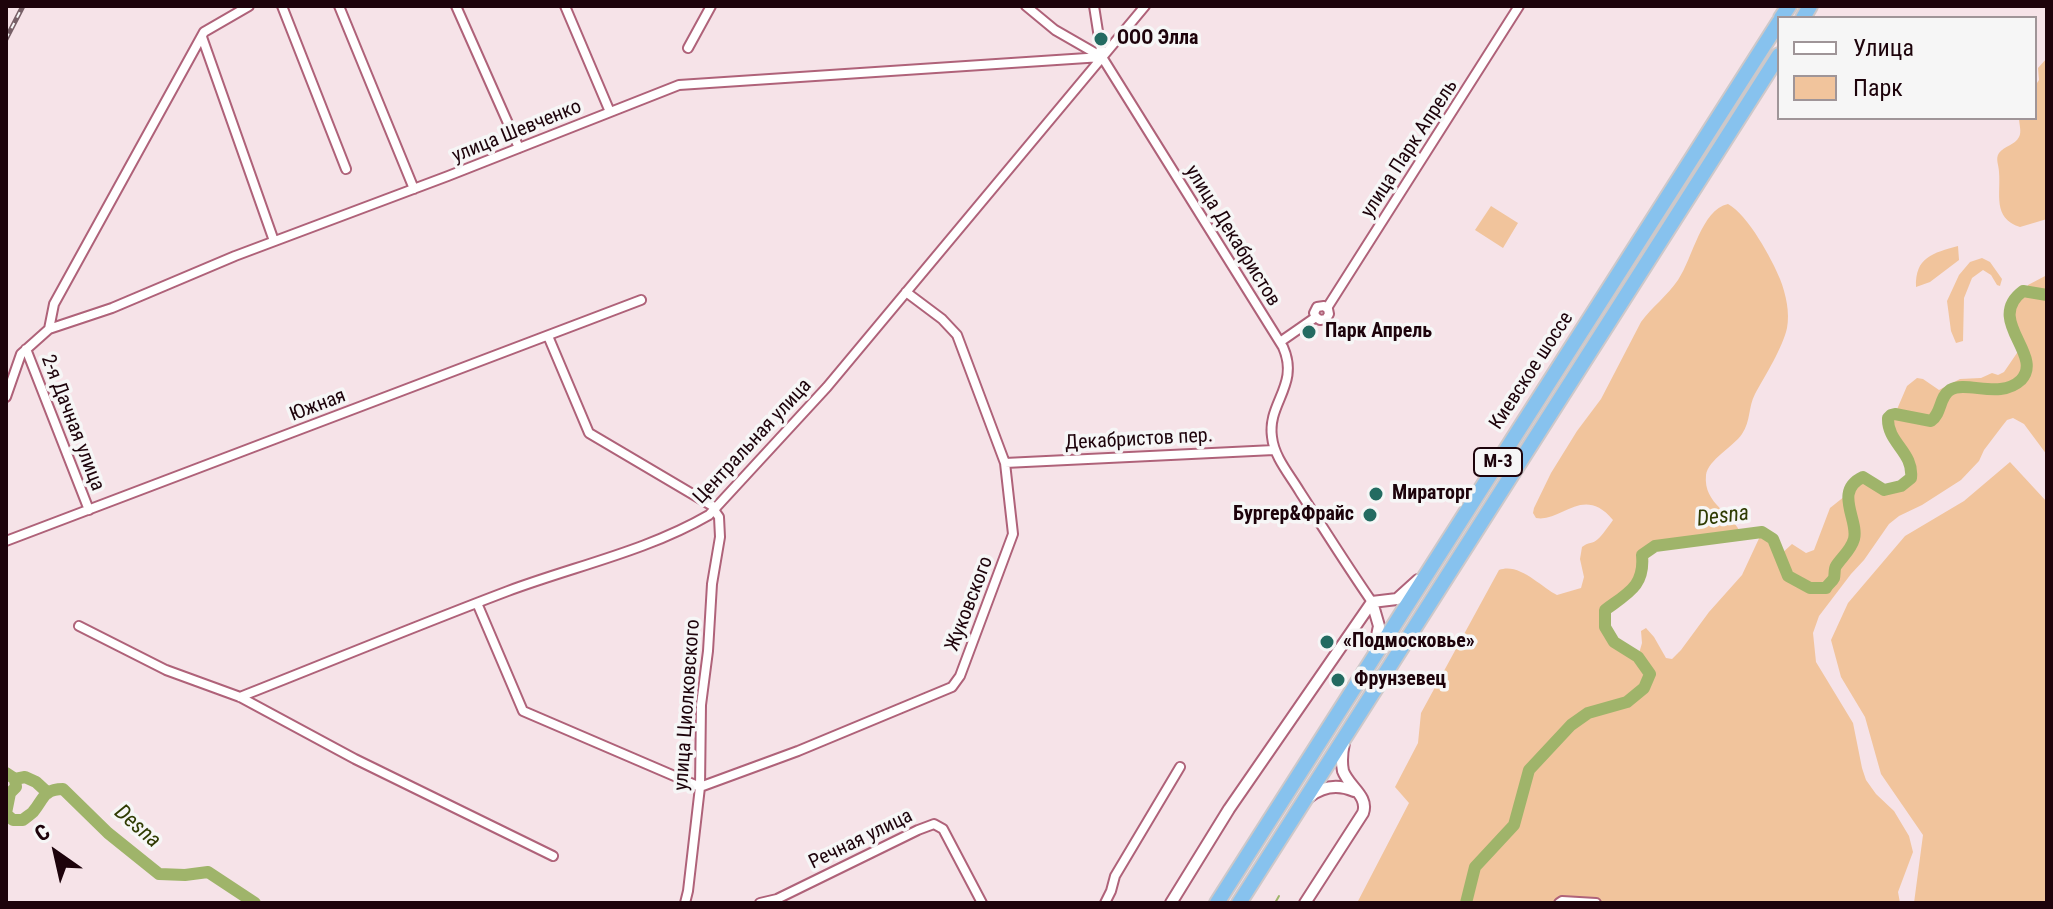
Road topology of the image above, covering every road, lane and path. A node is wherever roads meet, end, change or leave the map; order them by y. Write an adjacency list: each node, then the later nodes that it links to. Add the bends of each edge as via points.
1 (249, 6): 12 (street)
2 (282, 6): 18 (street)
3 (339, 6): 19 (street)
4 (456, 6): 17 (street)
5 (565, 6): 16 (street)
6 (711, 6): 13 (street)
7 (1026, 6): 14 (street, улица Декабристов)
8 (1094, 6): 14 (street)
9 (1145, 6): 14 (street, Центральная улица)
10 (1519, 6): 25 (street, улица Парк Апрель, via 1327,308 1326,319 1316,317)
11 (1777, 25): 33 (highway, Киевское шоссе / М-3)
12 (202, 37): 20 (street); 23 (street, via 54,304)
13 (688, 48)
14 (1102, 57): 16 (street, улица Шевченко, via 679,85); 21 (street, Центральная улица); 25 (street, улица Декабристов)
15 (1777, 58): 41 (highway, Киевское шоссе / М-3)
16 (610, 112): 17 (street, улица Шевченко)
17 (519, 148): 19 (street, улица Шевченко)
18 (346, 169)
19 (414, 189): 20 (street, улица Шевченко)
20 (274, 241): 23 (street, улица Шевченко)
21 (906, 292): 29 (street, Жуковского, via 957,335); 30 (street, Центральная улица)
22 (641, 300): 24 (street, Южная)
23 (49, 329): 26 (street, улица Шевченко)
24 (548, 336): 30 (street, via 589,433); 31 (street, Южная)
25 (1280, 342): 28 (street, улица Декабристов, via 1289,374 1271,424)
26 (26, 349): 27 (street, улица Шевченко); 31 (street, 2-я Дачная улица)
27 (6, 397)
28 (1274, 450): 29 (street, Декабристов пер.); 34 (street)
29 (1005, 463): 43 (street, Жуковского, via 1013,534 952,687)
30 (715, 509): 35 (street, Центральная улица, via 648,544); 43 (street, улица Циолковского, via 720,537 701,705)
31 (89, 510): 32 (street, Южная)
32 (6, 541)
33 (1431, 567): 34 (street, via 1400,598); 39 (highway, Киевское шоссе / М-3)
34 (1372, 602): 36 (street); 37 (street)
35 (477, 603): 40 (street, Центральная улица); 43 (street, via 523,711)
36 (1363, 614): 37 (street, via 1370,611); 51 (street)
37 (1377, 617): 39 (street)
38 (79, 626): 40 (street, via 166,670)
39 (1369, 667): 52 (highway, Киевское шоссе / М-3)
40 (240, 697): 46 (street)
41 (1345, 737): 44 (street, via 1342,766); 45 (highway, Киевское шоссе / М-3)
42 (1180, 767): 50 (street, via 1115,876)
43 (700, 787): 47 (street, улица Циолковского)
44 (1356, 791): 45 (street, via 1325,788); 54 (street, via 1365,803 1363,813)
45 (1303, 802): 53 (highway, Киевское шоссе / М-3)
46 (553, 856)
47 (685, 903)
48 (760, 903): 49 (street, Речная улица, via 934,824 943,829)
49 (982, 903)
50 (1105, 903)
51 (1171, 903)
52 (1217, 903)
53 (1239, 903)
54 (1305, 903)
55 (1559, 903): 56 (street)
56 (1596, 903)

